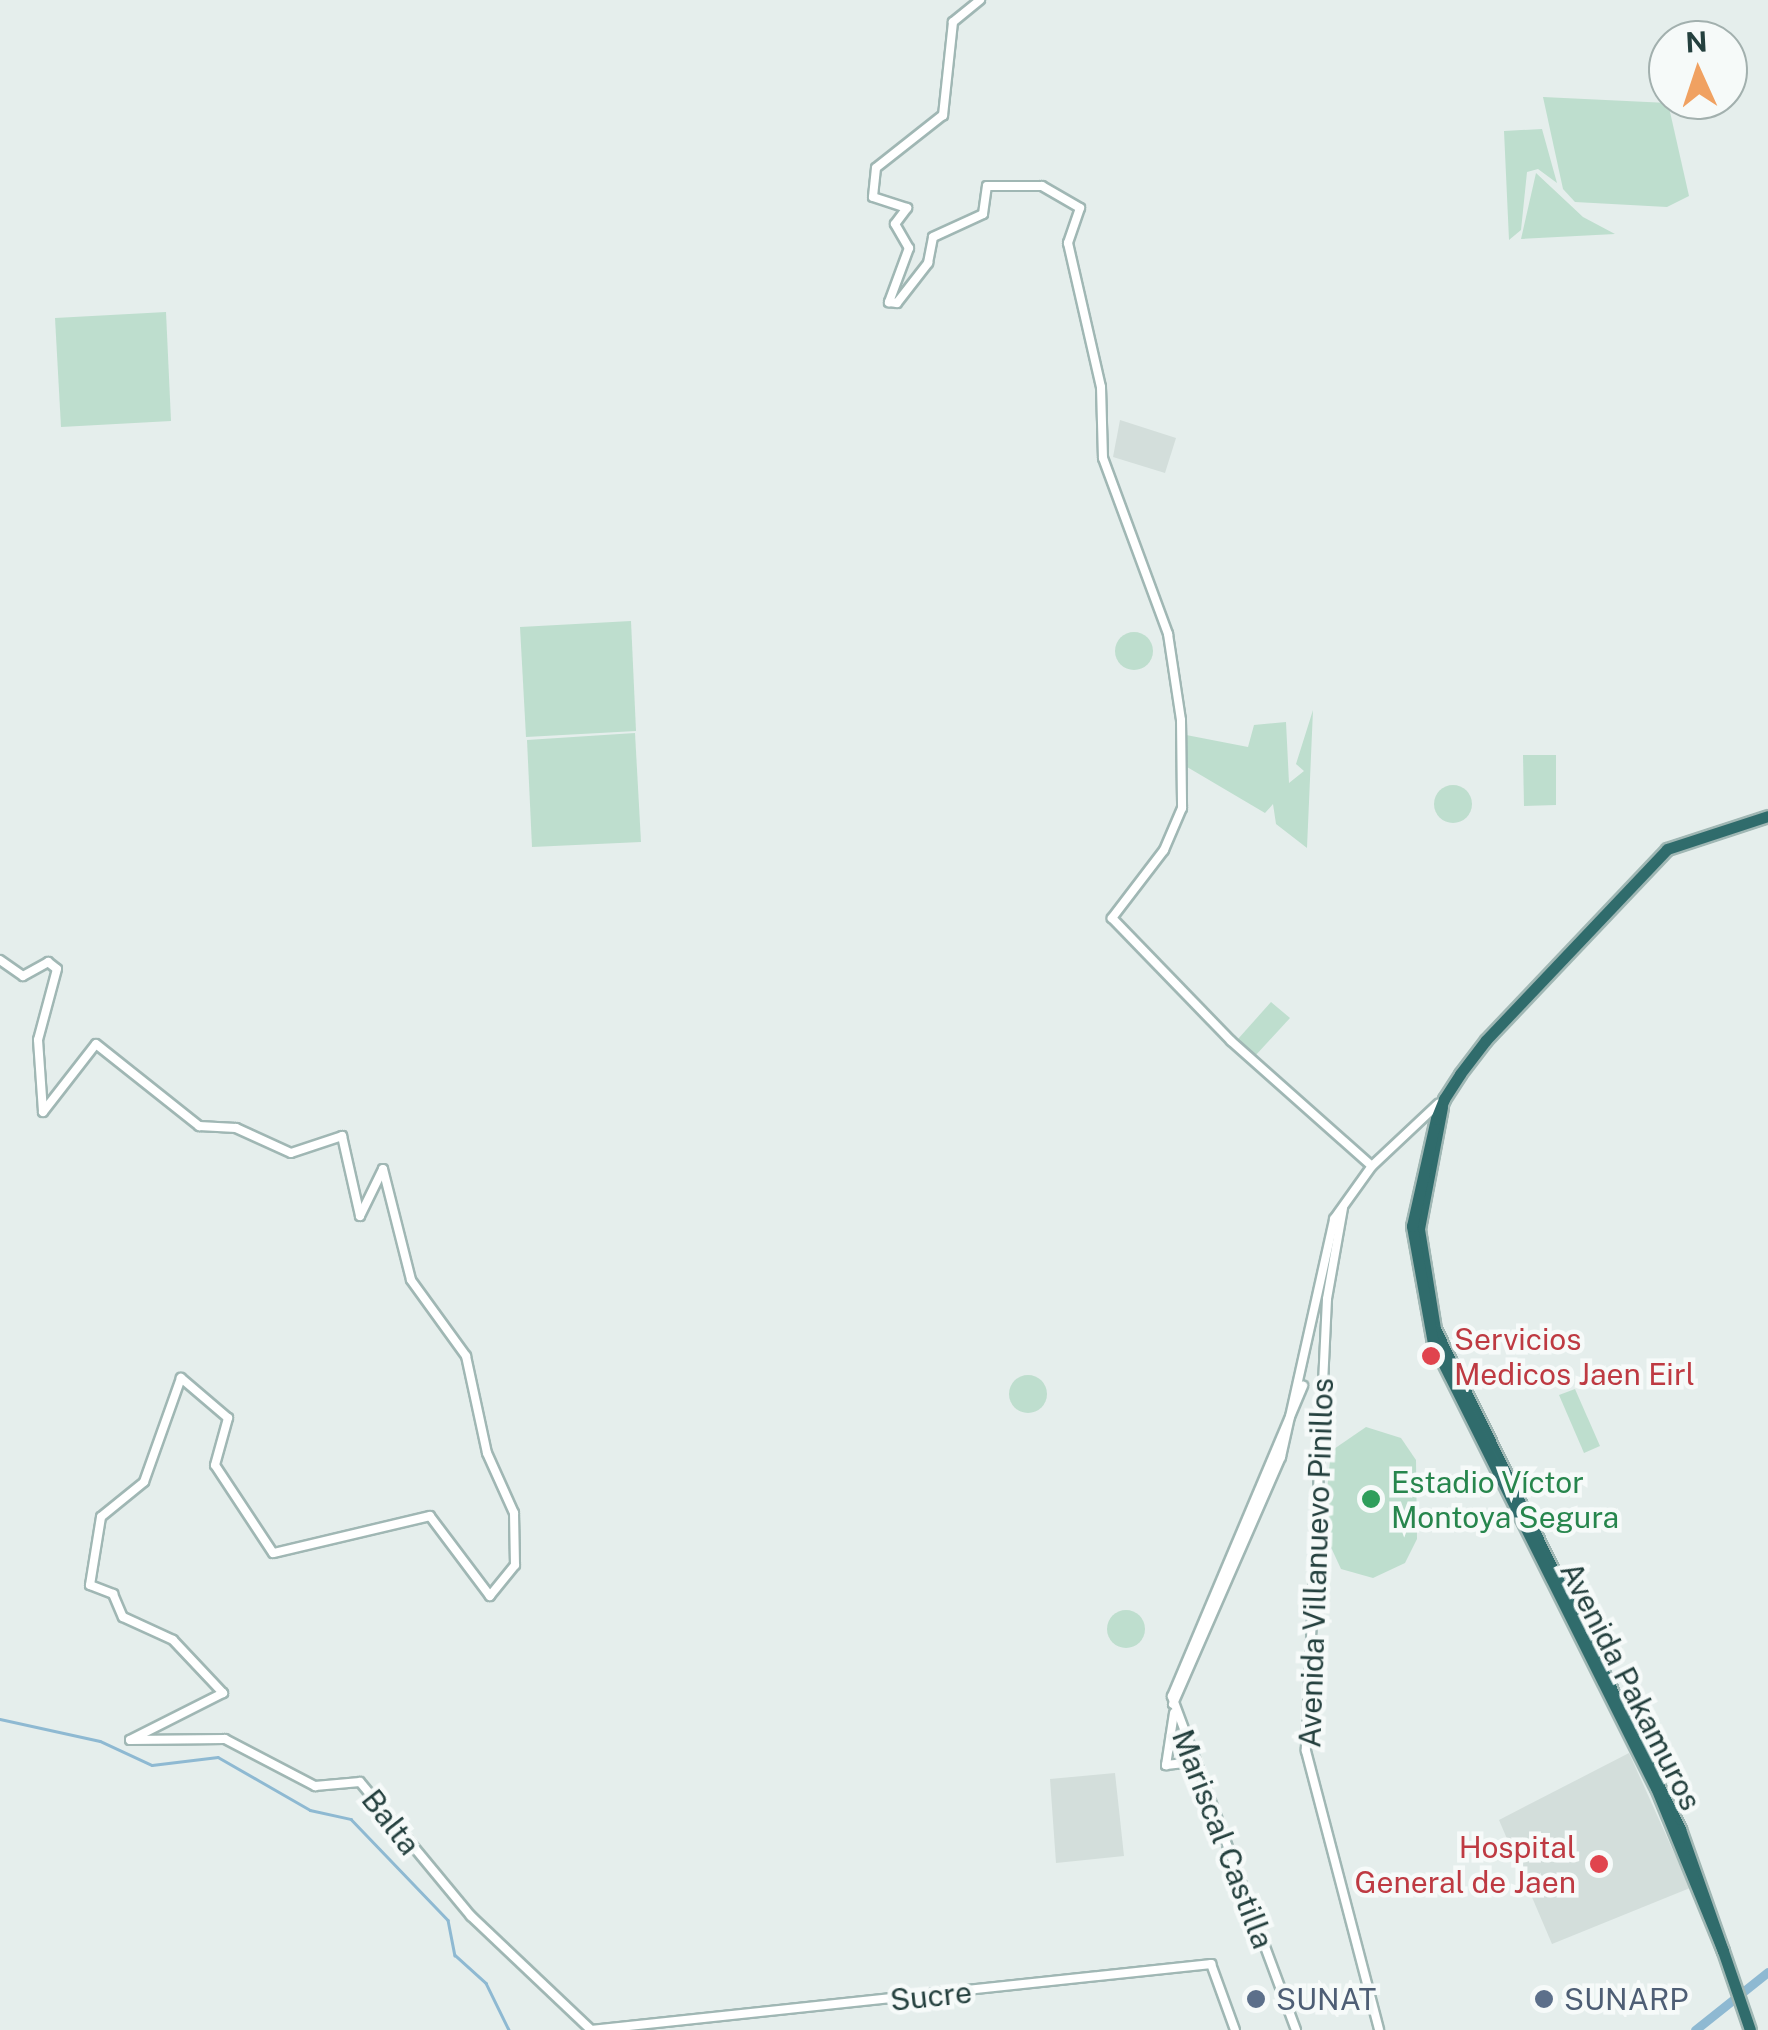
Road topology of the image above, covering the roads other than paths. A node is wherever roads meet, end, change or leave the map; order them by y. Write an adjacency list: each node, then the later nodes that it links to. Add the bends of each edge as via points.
1 (980, 0): 7 (street, via 953,22 943,114 876,168 873,197 907,208 895,224 908,248 889,302 897,304 928,263 932,237 983,214 983,190 1042,186 1080,208 1068,243 1101,387 1106,473 1168,634 1181,720 1182,808 1164,850 1112,918 1231,1041)
2 (1768, 816): 4 (highway, Avenida Pakamuros, via 1674,850 1564,954)
3 (0, 960): 12 (street, Balta, via 23,976 48,962 57,969 38,1040 43,1112 96,1044 200,1126 236,1128 291,1153 342,1136 360,1216 383,1169 411,1280 466,1356 487,1452 514,1513 515,1565 490,1596 430,1516 273,1553 215,1465 228,1418 182,1378 144,1482 101,1517 90,1585 114,1594 123,1617 173,1640 222,1693 130,1740 157,1746 224,1739 315,1786 360,1782 471,1916)
4 (1443, 1103): 5 (street); 6 (highway, Avenida Pakamuros)
5 (1408, 1131): 6 (street); 7 (street)
6 (1431, 1139): 11 (highway, Avenida Pakamuros, via 1419,1229 1444,1352 1680,1829)
7 (1372, 1166): 8 (street)
8 (1342, 1208): 9 (street, via 1277,1470); 15 (street, Avenida Villanuevo Pinillos, via 1326,1298 1306,1751)
9 (1173, 1708): 10 (street, Mariscal Castilla); 10 (street, via 1166,1764)
10 (1194, 1762): 14 (street, Mariscal Castilla)
11 (1746, 2026)
12 (591, 2030): 13 (street, Sucre, via 1211,1964)
13 (1235, 2030)
14 (1296, 2030)
15 (1379, 2030)

